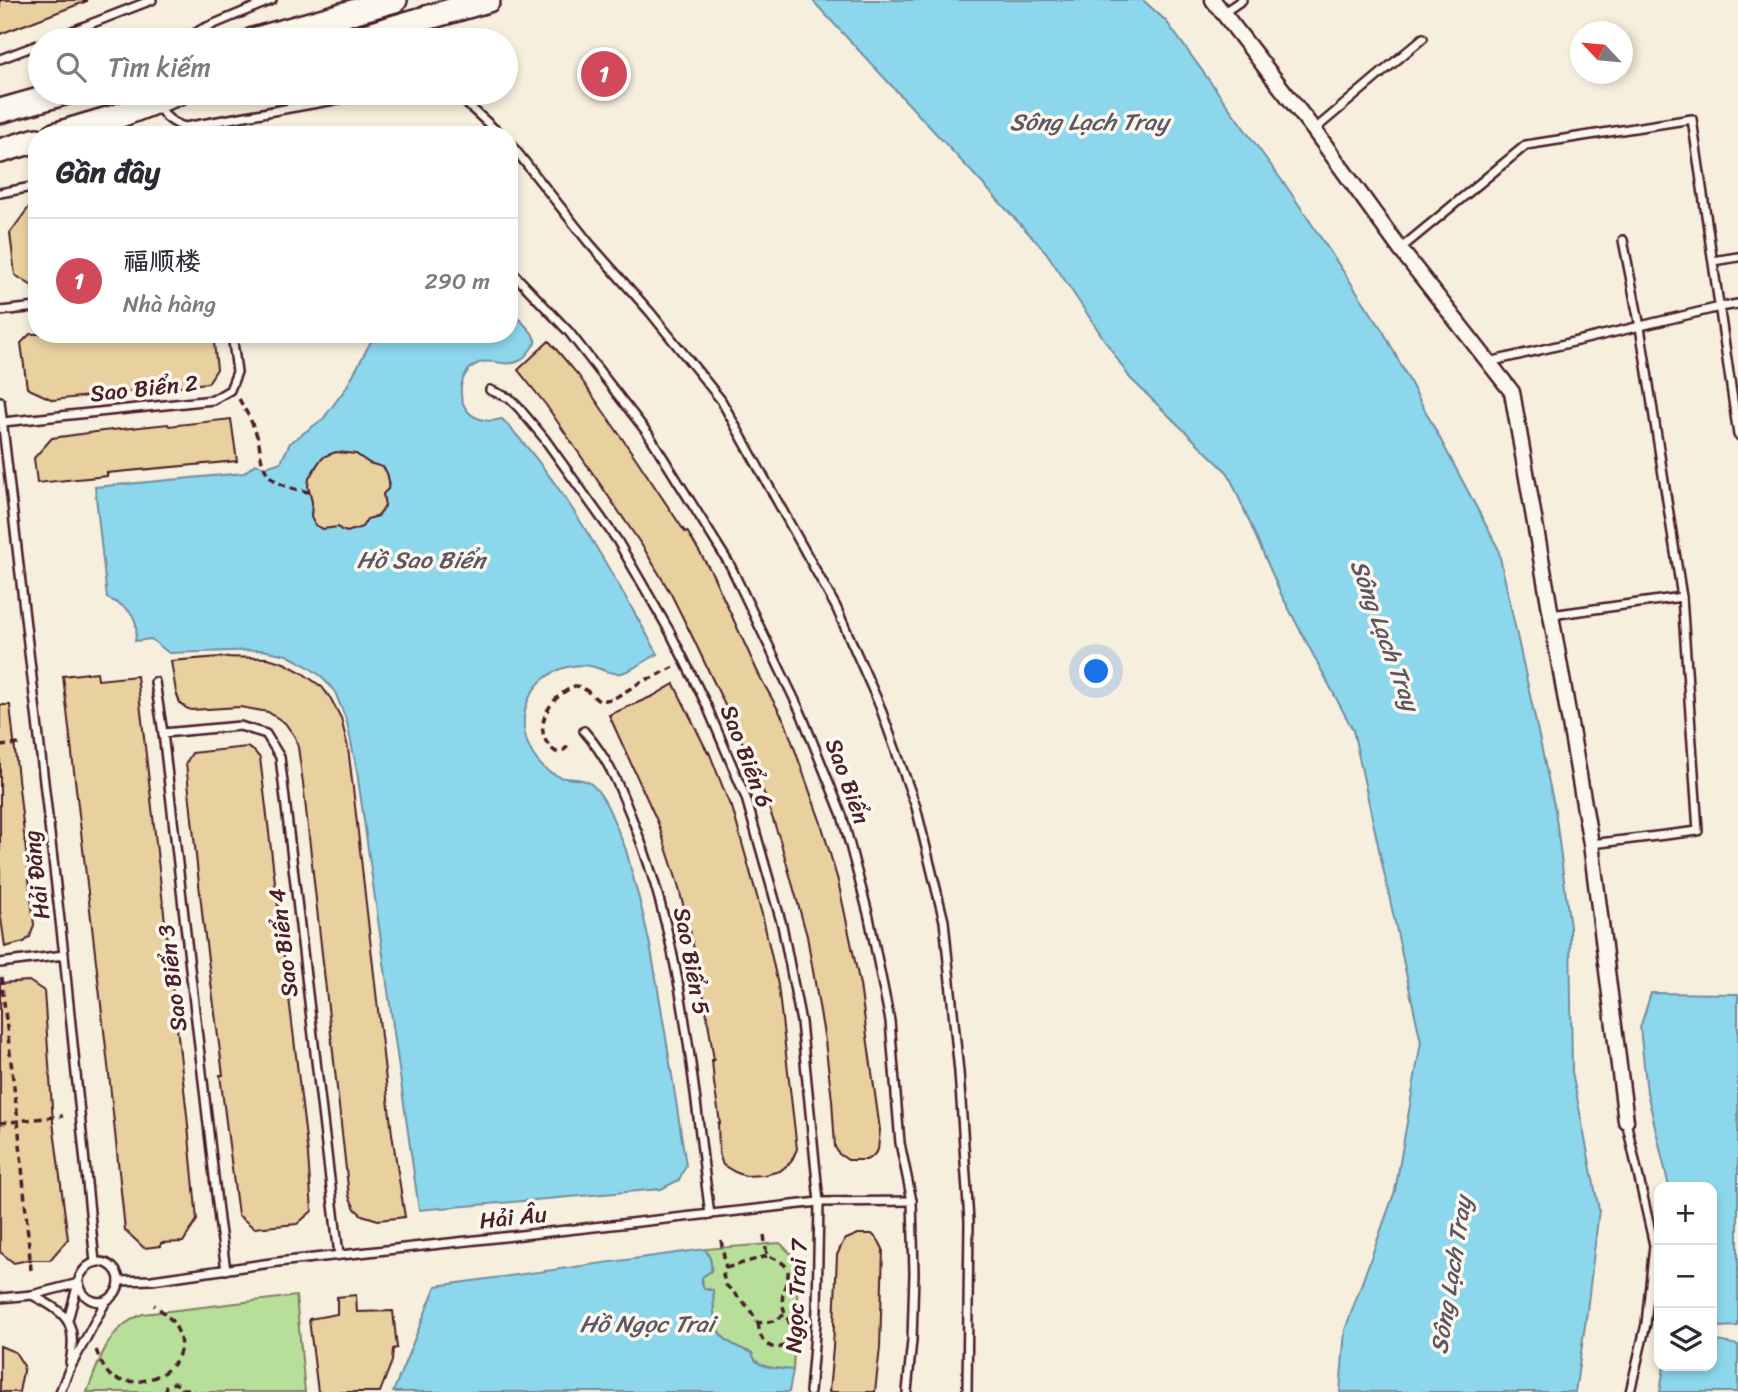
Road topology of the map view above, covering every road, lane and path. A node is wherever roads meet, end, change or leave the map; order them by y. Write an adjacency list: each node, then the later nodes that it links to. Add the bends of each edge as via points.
1 (152, 0): 8 (lane)
2 (272, 0): 9 (lane)
3 (395, 0): 10 (main road)
4 (488, 0): 11 (main road)
5 (1213, 0): 7 (street)
6 (1241, 0): 7 (lane)
7 (1222, 13): 25 (street)
8 (80, 28)
9 (204, 28)
10 (296, 28)
11 (392, 28)
12 (1423, 38): 25 (lane)
13 (28, 48): 14 (lane)
14 (0, 59)
15 (28, 103): 20 (main road)
16 (145, 105): 21 (main road)
17 (158, 105): 22 (lane, via 173,123)
18 (307, 105): 23 (lane)
19 (468, 105): 24 (lane)
20 (0, 111)
21 (84, 126)
22 (182, 126)
23 (191, 126)
24 (491, 126)
25 (1314, 130): 32 (street)
26 (28, 143): 27 (main road)
27 (0, 151)
28 (518, 153): 98 (lane, via 721,400 836,607 888,729 916,807 944,921 969,1221)
29 (28, 188): 30 (lane)
30 (0, 193)
31 (1623, 240): 40 (lane)
32 (1400, 249): 34 (lane, via 1526,145 1692,119); 42 (street)
33 (1738, 257): 34 (lane)
34 (1713, 261): 37 (lane)
35 (518, 278): 66 (lane, Sao Biển, via 569,332 649,435 730,565 802,713 842,815 869,918 890,1021 900,1143)
36 (1738, 304): 37 (lane)
37 (1720, 307): 40 (lane); 47 (lane)
38 (28, 308): 39 (lane)
39 (0, 310)
40 (1640, 327): 42 (lane); 49 (lane)
41 (233, 343): 43 (lane, Sao Biển 2, via 237,372)
42 (1489, 363): 50 (street, via 1512,392)
43 (230, 390): 46 (lane, Sao Biển 2, via 213,400); 48 (path, via 249,417 267,474 290,489)
44 (490, 390): 67 (lane, Sao Biển 6, via 519,408 617,540 706,704 746,798 782,925 801,1022)
45 (0, 401): 46 (lane, Hải Đăng)
46 (3, 422): 59 (lane, Hải Đăng)
47 (1738, 435)
48 (309, 492)
49 (1682, 597): 50 (lane); 58 (lane, via 1698,831)
50 (1551, 615): 58 (street)
51 (674, 667): 57 (path, via 613,699 599,701 574,686 562,694 542,721 543,736 556,752)
52 (155, 682): 54 (lane, Sao Biển 3)
53 (584, 731): 68 (lane, Sao Biển 5, via 610,767 659,897 683,1005)
54 (163, 733): 71 (lane, Sao Biển 4, via 240,726 266,734 280,757); 76 (lane, Sao Biển 3)
55 (20, 744): 56 (path)
56 (0, 746)
57 (568, 746)
58 (1591, 844): 64 (street)
59 (64, 955): 60 (lane); 73 (lane, Hải Đăng)
60 (0, 963)
61 (1, 977): 63 (path)
62 (63, 1116): 63 (path)
63 (18, 1121): 65 (path); 75 (path)
64 (1626, 1121): 99 (lane, via 1654,1245 1646,1324)
65 (0, 1123)
66 (912, 1201): 67 (lane, Hải Âu); 97 (lane, Sao Biển, via 914,1273)
67 (819, 1202): 68 (lane, Hải Âu); 96 (lane, Ngọc Trai 7)
68 (710, 1215): 71 (lane, Hải Âu)
69 (764, 1235): 72 (path)
70 (721, 1240): 74 (path)
71 (339, 1255): 76 (lane, Hải Âu)
72 (767, 1256): 74 (path); 83 (path, via 778,1259 788,1272 782,1297)
73 (95, 1262): 77 (lane, via 109,1264); 78 (lane, via 84,1269)
74 (726, 1268): 85 (path, via 726,1285)
75 (31, 1270)
76 (226, 1270): 77 (lane, Hải Âu)
77 (119, 1281): 81 (lane, via 116,1293)
78 (79, 1283): 79 (lane); 81 (lane, via 88,1298); 84 (lane)
79 (32, 1295): 80 (lane); 84 (lane)
80 (0, 1298)
81 (106, 1301): 89 (lane)
82 (154, 1305): 90 (path, via 179,1332 180,1356 165,1378)
83 (785, 1314): 85 (path); 86 (path)
84 (68, 1320): 89 (lane, via 74,1342)
85 (758, 1323): 86 (path, via 761,1336 771,1347 788,1344)
86 (793, 1333): 87 (path)
87 (804, 1337)
88 (96, 1350): 91 (path, via 112,1377)
89 (69, 1370): 93 (lane)
90 (168, 1384): 92 (path, via 176,1383); 94 (path)
91 (133, 1387)
92 (182, 1390): 95 (path)
93 (60, 1392)
94 (165, 1392)
95 (195, 1392)
96 (810, 1392)
97 (907, 1392)
98 (967, 1392)
99 (1630, 1392)

